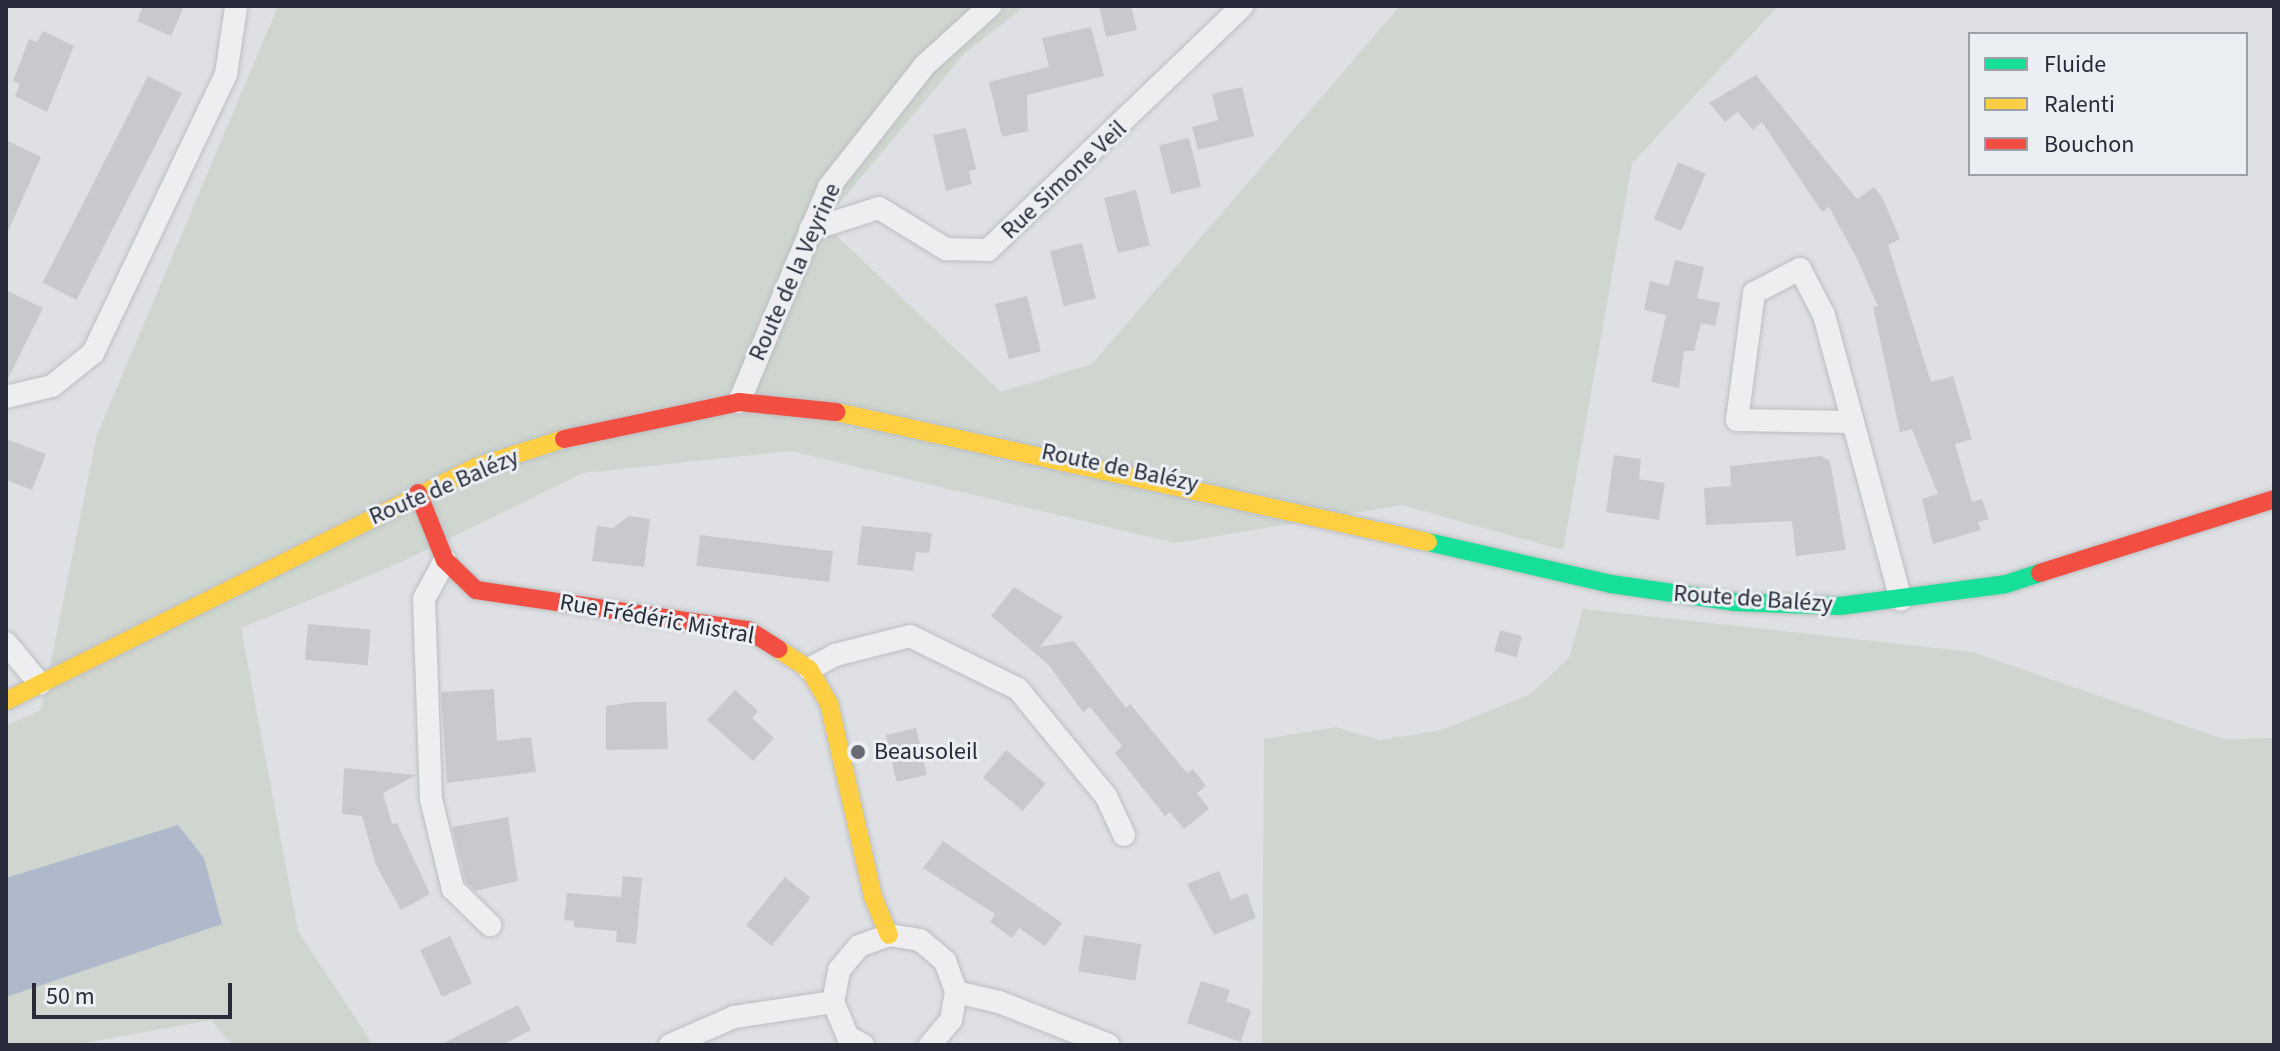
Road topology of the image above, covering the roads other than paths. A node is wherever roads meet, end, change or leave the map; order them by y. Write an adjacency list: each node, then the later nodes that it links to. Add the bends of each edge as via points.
1 (990, 6): 4 (street, Route de la Veyrine, via 925,65 829,187)
2 (1242, 6): 4 (street, Rue Simone Veil, via 988,250 946,249 879,208)
3 (236, 8): 5 (street, via 226,74 93,353 52,386)
4 (810, 230): 6 (street, Route de la Veyrine)
5 (6, 397)
6 (739, 402): 8 (main road, Route de Balézy, via 565,439); 11 (main road, Route de Balézy, via 871,415 1611,584 1734,602 1840,606)
7 (1853, 422): 7 (street, via 1824,315 1800,269 1754,293 1737,420); 11 (street)
8 (418, 493): 10 (main road, Rue Frédéric Mistral); 14 (main road, Route de Balézy)
9 (2274, 499): 11 (main road, Route de Balézy, via 2006,584)
10 (445, 560): 13 (main road, Rue Frédéric Mistral, via 476,590 748,630); 17 (street, via 424,599 431,799 453,889)
11 (1901, 600)
12 (6, 643): 14 (street)
13 (809, 669): 16 (street, via 835,655 910,636 1018,689 1106,796); 18 (main road, Rue Frédéric Mistral, via 829,703 873,897)
14 (40, 684): 15 (main road, Route de Balézy)
15 (6, 701)
16 (1124, 835)
17 (490, 925)
18 (889, 935): 19 (street, via 929,947 945,961); 20 (street, via 859,946 839,970)
19 (956, 992): 23 (street, via 951,1020); 24 (street, via 999,1002)
20 (833, 1002): 21 (street, via 734,1017); 22 (street, via 848,1037)
21 (670, 1045)
22 (863, 1045)
23 (930, 1045)
24 (1109, 1045)

